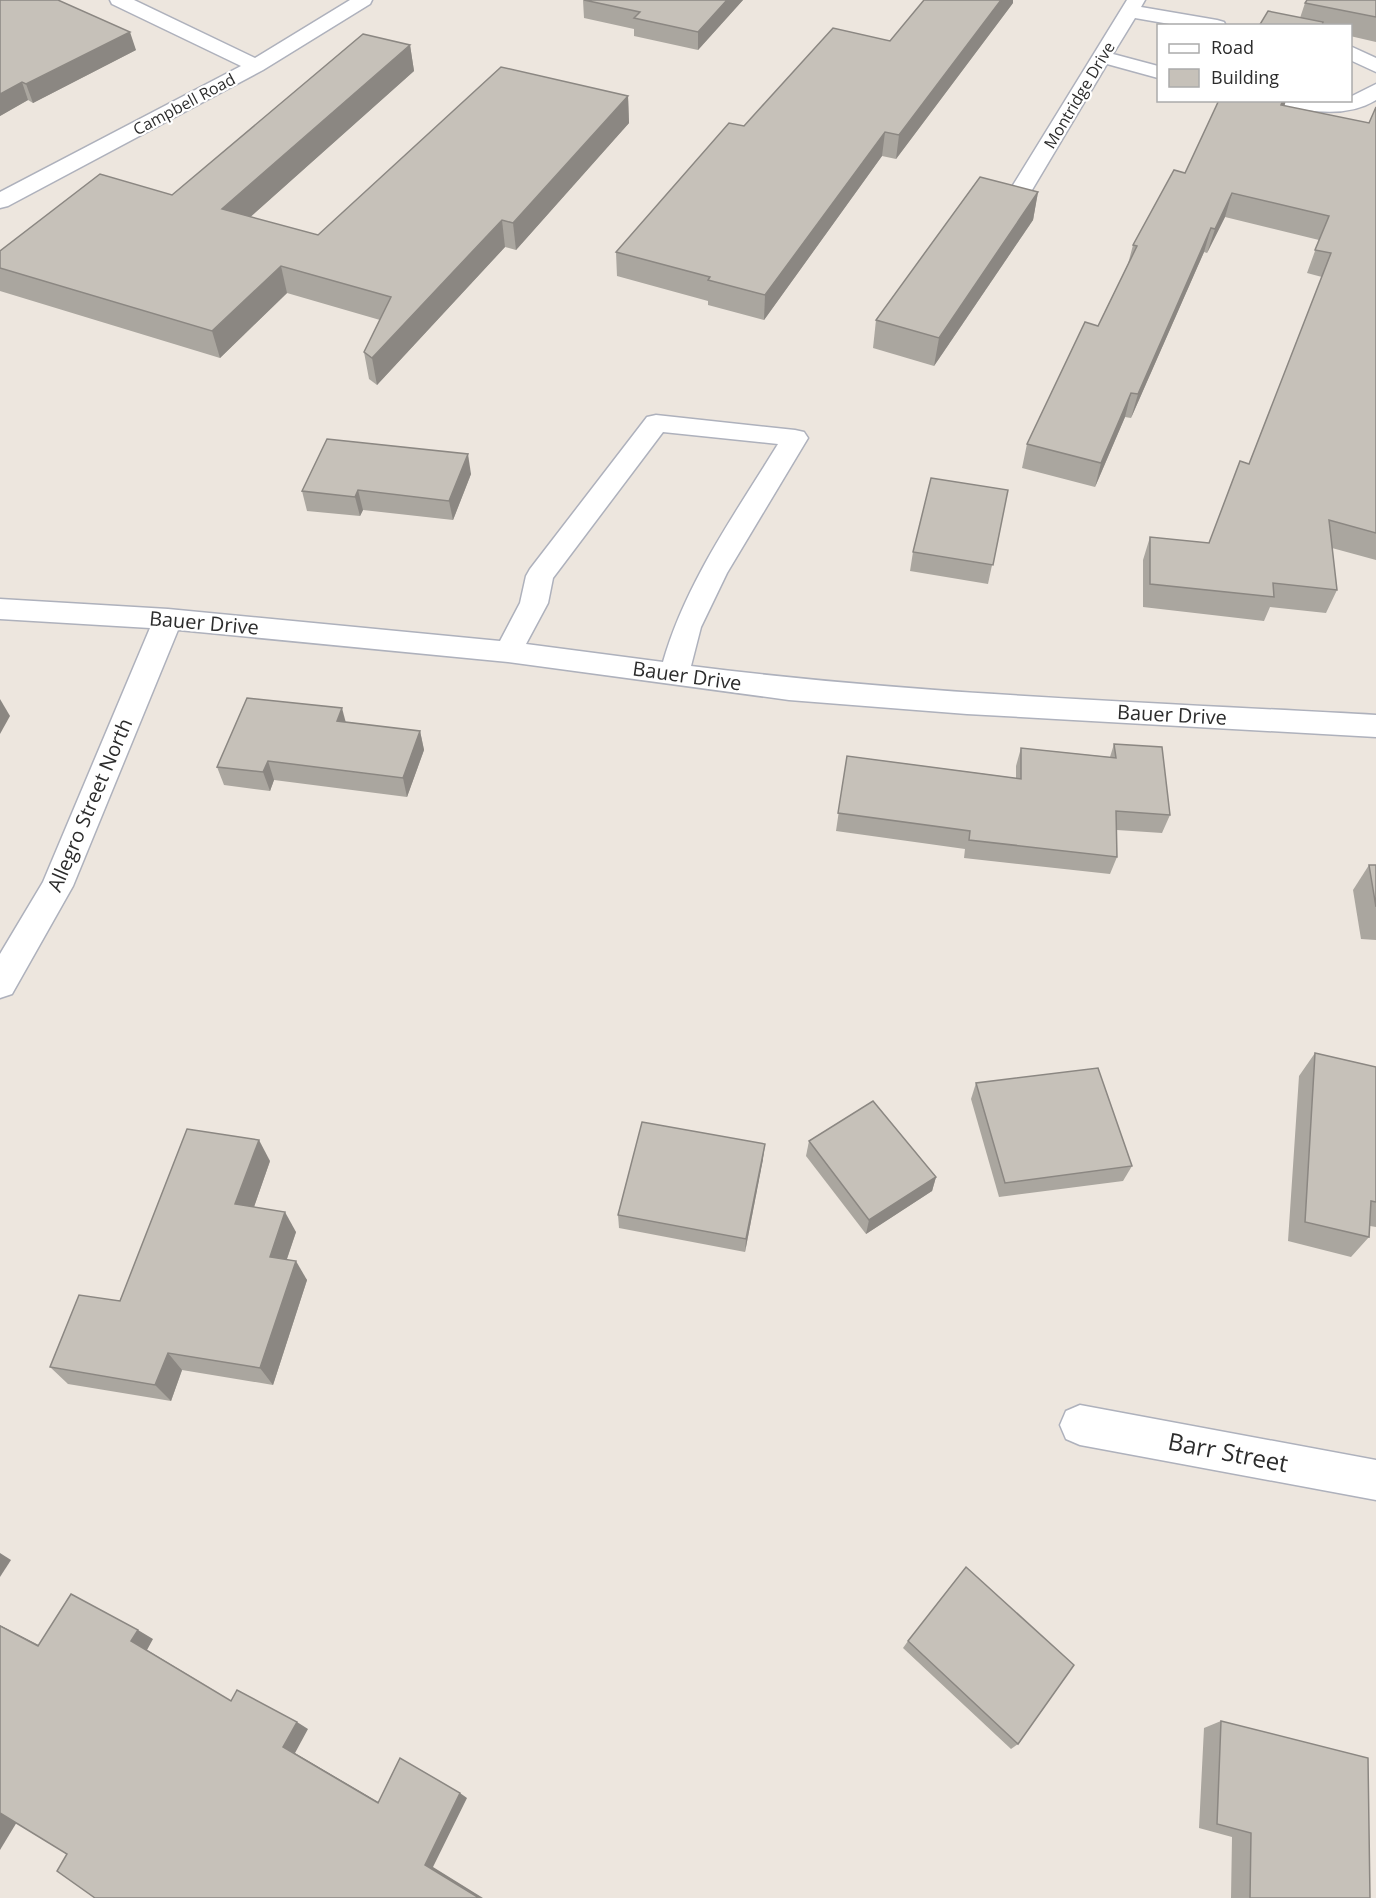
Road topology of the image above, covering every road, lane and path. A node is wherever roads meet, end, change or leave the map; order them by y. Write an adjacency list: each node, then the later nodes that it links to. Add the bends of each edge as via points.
1 (118, 0): 7 (street)
2 (363, 0): 7 (street, Campbell Road)
3 (1133, 6): 4 (street); 6 (street, Montridge Drive)
4 (1209, 24)
5 (1352, 53): 8 (street)
6 (1102, 57): 9 (street); 12 (street, Montridge Drive)
7 (256, 66): 13 (street, Campbell Road)
8 (1376, 66)
9 (1157, 72)
10 (1376, 90): 11 (street, via 1371,96 1342,106)
11 (1297, 102)
12 (1022, 190)
13 (0, 201)
14 (0, 609): 15 (street, Bauer Drive)
15 (168, 619): 16 (street, Bauer Drive); 19 (street, Allegro Street North, via 57,886)
16 (508, 652): 17 (street, Bauer Drive); 17 (street, via 534,603 540,576 656,423 795,438 713,573 687,627)
17 (674, 674): 18 (street, Bauer Drive, via 789,689 967,703)
18 (1376, 726)
19 (0, 984)
20 (1080, 1425): 21 (street, Barr Street)
21 (1376, 1480)

